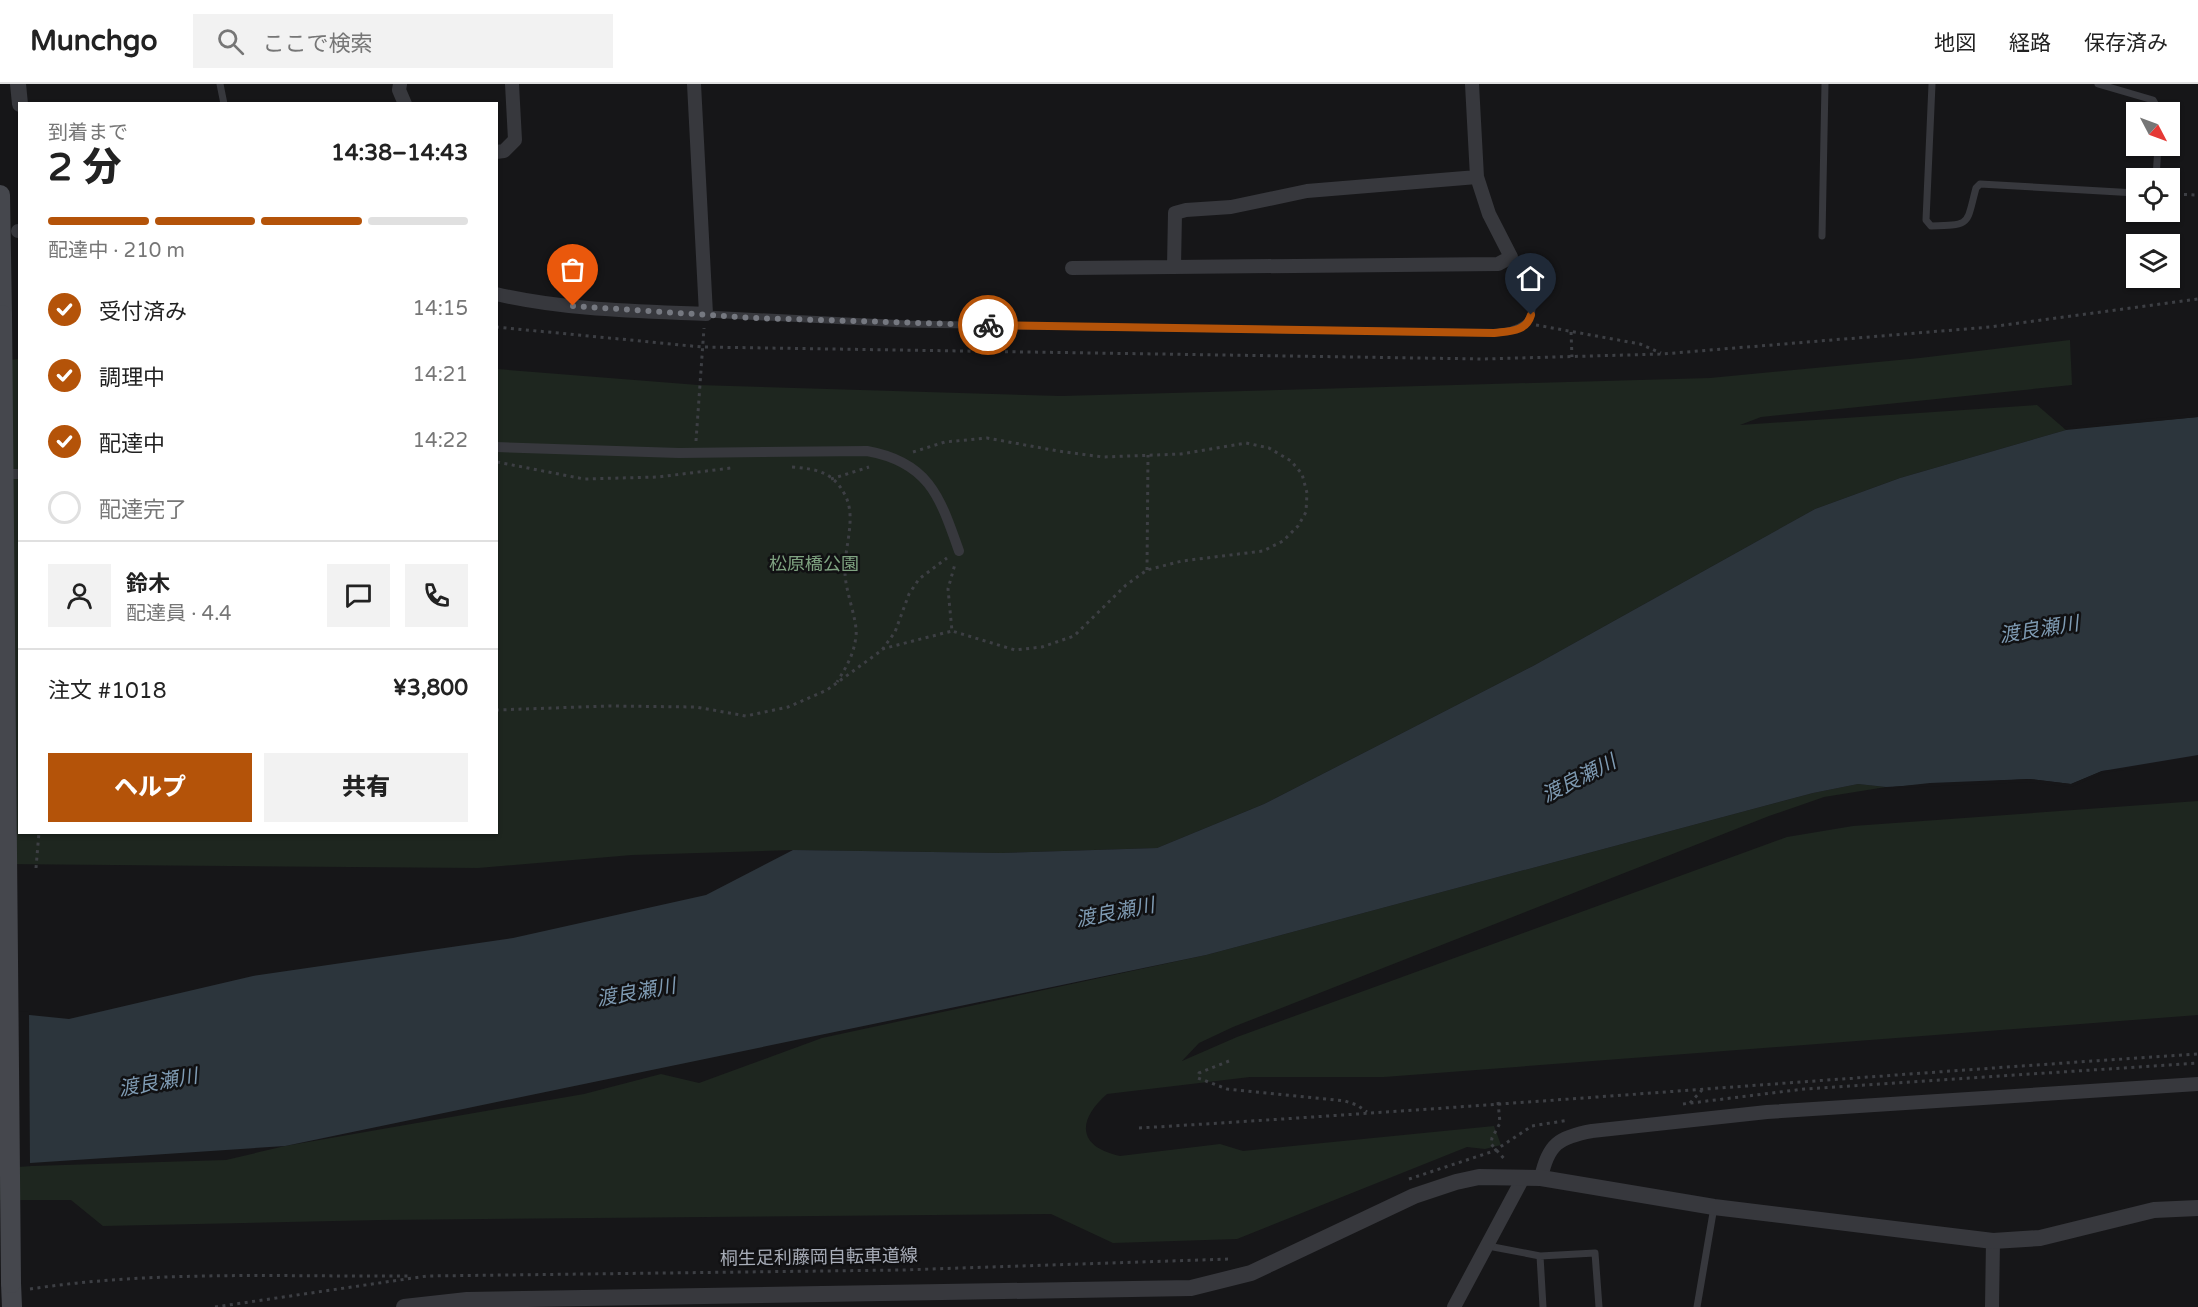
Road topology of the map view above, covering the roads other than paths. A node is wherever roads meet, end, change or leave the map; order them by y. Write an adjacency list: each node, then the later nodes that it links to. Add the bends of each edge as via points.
1 (18, 84): 10 (street)
2 (220, 84): 11 (lane)
3 (400, 84): 12 (street)
4 (512, 84): 14 (street, via 515,140)
5 (694, 84): 23 (street)
6 (1472, 84): 15 (street)
7 (1825, 84): 18 (lane)
8 (1932, 84): 16 (lane, via 1926,220 1931,226 1961,226 1967,221 1980,184)
9 (2098, 84): 13 (lane)
10 (20, 102)
11 (224, 102)
12 (404, 102)
13 (2154, 102)
14 (498, 152)
15 (1477, 177): 19 (street, via 1489,214); 20 (street, via 1307,191 1231,207 1175,213)
16 (2126, 192)
17 (0, 195): 36 (main road, bridge, via 18,1287)
18 (1822, 236)
19 (1511, 257): 20 (street, via 1498,264); 23 (lane, via 1528,292 1529,323 1494,333 916,324)
20 (1174, 267): 21 (street)
21 (1072, 268)
22 (498, 294): 23 (street, via 601,309)
23 (706, 314)
24 (498, 447): 27 (street, via 696,453 867,451 895,458 918,470 949,523)
25 (0, 474): 26 (street)
26 (18, 474)
27 (959, 551)
28 (2198, 1084): 30 (street, via 1767,1112 1592,1131 1567,1135 1556,1143)
29 (1516, 1173): 30 (street); 34 (street); 37 (street, via 1456,1182 1414,1196 1251,1273 1191,1288 467,1300)
30 (1541, 1178): 31 (street)
31 (1714, 1207): 33 (street); 41 (lane)
32 (2198, 1208): 33 (street, via 2145,1212 2040,1238)
33 (1993, 1241): 42 (street)
34 (1488, 1246): 35 (lane); 38 (street)
35 (1540, 1256): 39 (lane); 40 (lane, via 1595,1253)
36 (12, 1307)
37 (404, 1307)
38 (1454, 1307)
39 (1543, 1307)
40 (1599, 1307)
41 (1697, 1307)
42 (1992, 1307)

